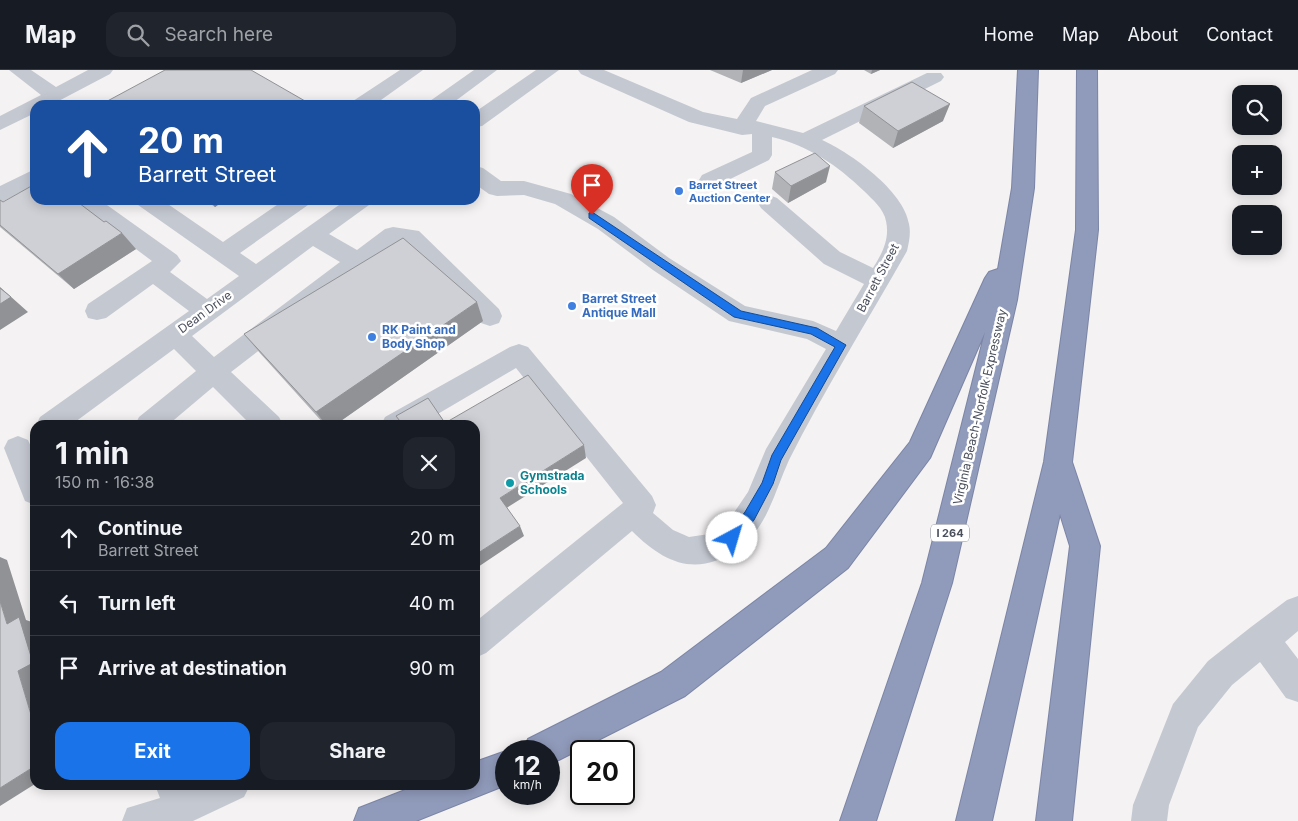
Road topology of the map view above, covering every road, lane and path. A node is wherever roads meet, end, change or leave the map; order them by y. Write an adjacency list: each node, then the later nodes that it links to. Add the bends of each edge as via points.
1 (19, 70): 11 (street)
2 (104, 70): 11 (street)
3 (413, 70): 13 (street)
4 (487, 70): 14 (street)
5 (549, 70): 16 (street)
6 (588, 70): 18 (street, Barrett Street, via 695,116)
7 (828, 70): 18 (street, via 758,102)
8 (1028, 70): 30 (highway, Virginia Beach-Norfolk Expressway / I 264, via 1023,188)
9 (1087, 70): 47 (highway, via 1087,230)
10 (934, 76): 19 (street)
11 (54, 95): 12 (street)
12 (44, 100)
13 (368, 100)
14 (444, 100)
15 (30, 108): 17 (street)
16 (480, 118)
17 (0, 124)
18 (752, 128): 19 (street, Barrett Street); 22 (street, via 762,155)
19 (802, 141): 35 (street, Barrett Street, via 850,165 892,206 900,233 895,251)
20 (480, 176): 40 (street, via 497,188 524,188 563,199 606,224 738,314 813,330)
21 (30, 179): 23 (street)
22 (710, 180)
23 (0, 195)
24 (769, 203): 35 (street, via 832,258)
25 (92, 205): 33 (street, via 169,262)
26 (153, 205): 31 (street)
27 (293, 205): 31 (street)
28 (354, 205): 29 (street, Dean Drive)
29 (311, 234): 32 (street); 34 (street, Dean Drive)
30 (1015, 238): 54 (highway, via 920,450 837,558 673,684); 62 (highway, Virginia Beach-Norfolk Expressway / I 264, via 1005,300 937,583)
31 (224, 253): 34 (street)
32 (358, 262): 38 (street, via 393,235 411,236); 41 (street)
33 (153, 272): 36 (street); 37 (street)
34 (255, 275): 37 (street, Dean Drive)
35 (878, 281): 40 (street, Barrett Street)
36 (97, 311)
37 (206, 311): 39 (street, Dean Drive)
38 (490, 316)
39 (174, 334): 41 (street); 42 (street, Dean Drive)
40 (841, 345): 49 (street, Barrett Street, via 776,458 750,516 732,538 714,548 693,552 676,548)
41 (213, 372): 43 (street); 44 (street)
42 (57, 420)
43 (155, 420)
44 (264, 420)
45 (404, 420): 49 (street, via 519,354 642,505)
46 (18, 448): 48 (street)
47 (1058, 462): 63 (highway); 64 (highway, via 1085,546)
48 (30, 479)
49 (633, 513): 51 (street)
50 (1298, 611): 52 (street)
51 (480, 638)
52 (1262, 638): 53 (street); 65 (street, via 1220,673 1185,716 1151,805)
53 (1298, 686)
54 (560, 741)
55 (495, 772): 56 (highway)
56 (480, 778)
57 (207, 790): 59 (street)
58 (450, 790): 61 (highway)
59 (177, 796): 60 (street, via 152,820)
60 (140, 821)
61 (372, 821)
62 (858, 821)
63 (974, 821)
64 (1054, 821)
65 (1149, 821)

